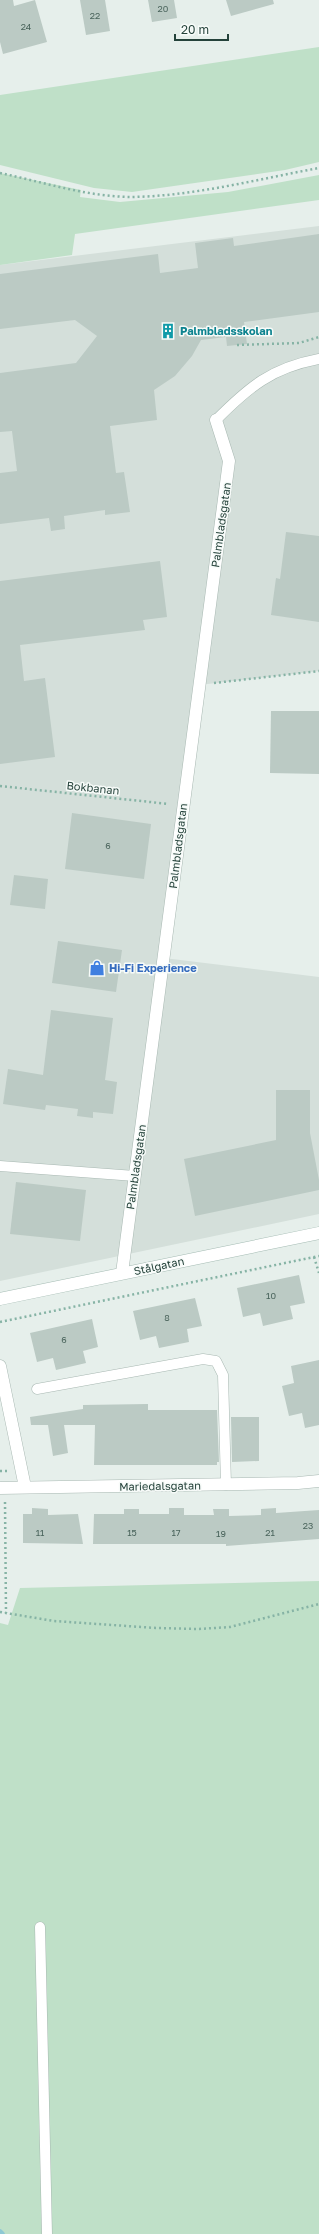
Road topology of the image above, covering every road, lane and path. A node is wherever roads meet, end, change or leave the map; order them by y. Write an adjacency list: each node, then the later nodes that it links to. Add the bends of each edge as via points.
1 (319, 168): 2 (path, via 200,190 132,197 105,195)
2 (0, 173)
3 (319, 336): 4 (path, via 300,343)
4 (237, 345)
5 (319, 359): 6 (lane, via 270,374 244,391)
6 (216, 420): 8 (street, Palmbladsgatan, via 229,461)
7 (319, 672): 8 (path)
8 (199, 685): 10 (street, Palmbladsgatan)
9 (0, 786): 10 (path, Bokbanan)
10 (184, 806): 12 (street, Palmbladsgatan)
11 (0, 1166): 12 (lane)
12 (135, 1176): 16 (street, Palmbladsgatan)
13 (319, 1233): 16 (street, Stålgatan)
14 (314, 1256): 15 (path); 17 (path); 19 (path)
15 (319, 1256)
16 (122, 1273): 18 (street, Stålgatan)
17 (319, 1273)
18 (0, 1299)
19 (0, 1322)
20 (0, 1366): 25 (street)
21 (37, 1389): 23 (lane, via 203,1359 216,1361 224,1374)
22 (319, 1481): 23 (street, Mariedalsgatan)
23 (226, 1485): 25 (street, Mariedalsgatan)
24 (2, 1487): 25 (street, Mariedalsgatan); 28 (path)
25 (25, 1487)
26 (319, 1604): 28 (path, via 230,1627 199,1629 54,1621)
27 (0, 1612): 28 (path)
28 (6, 1613)
29 (40, 1927): 30 (lane)
30 (47, 2234)

